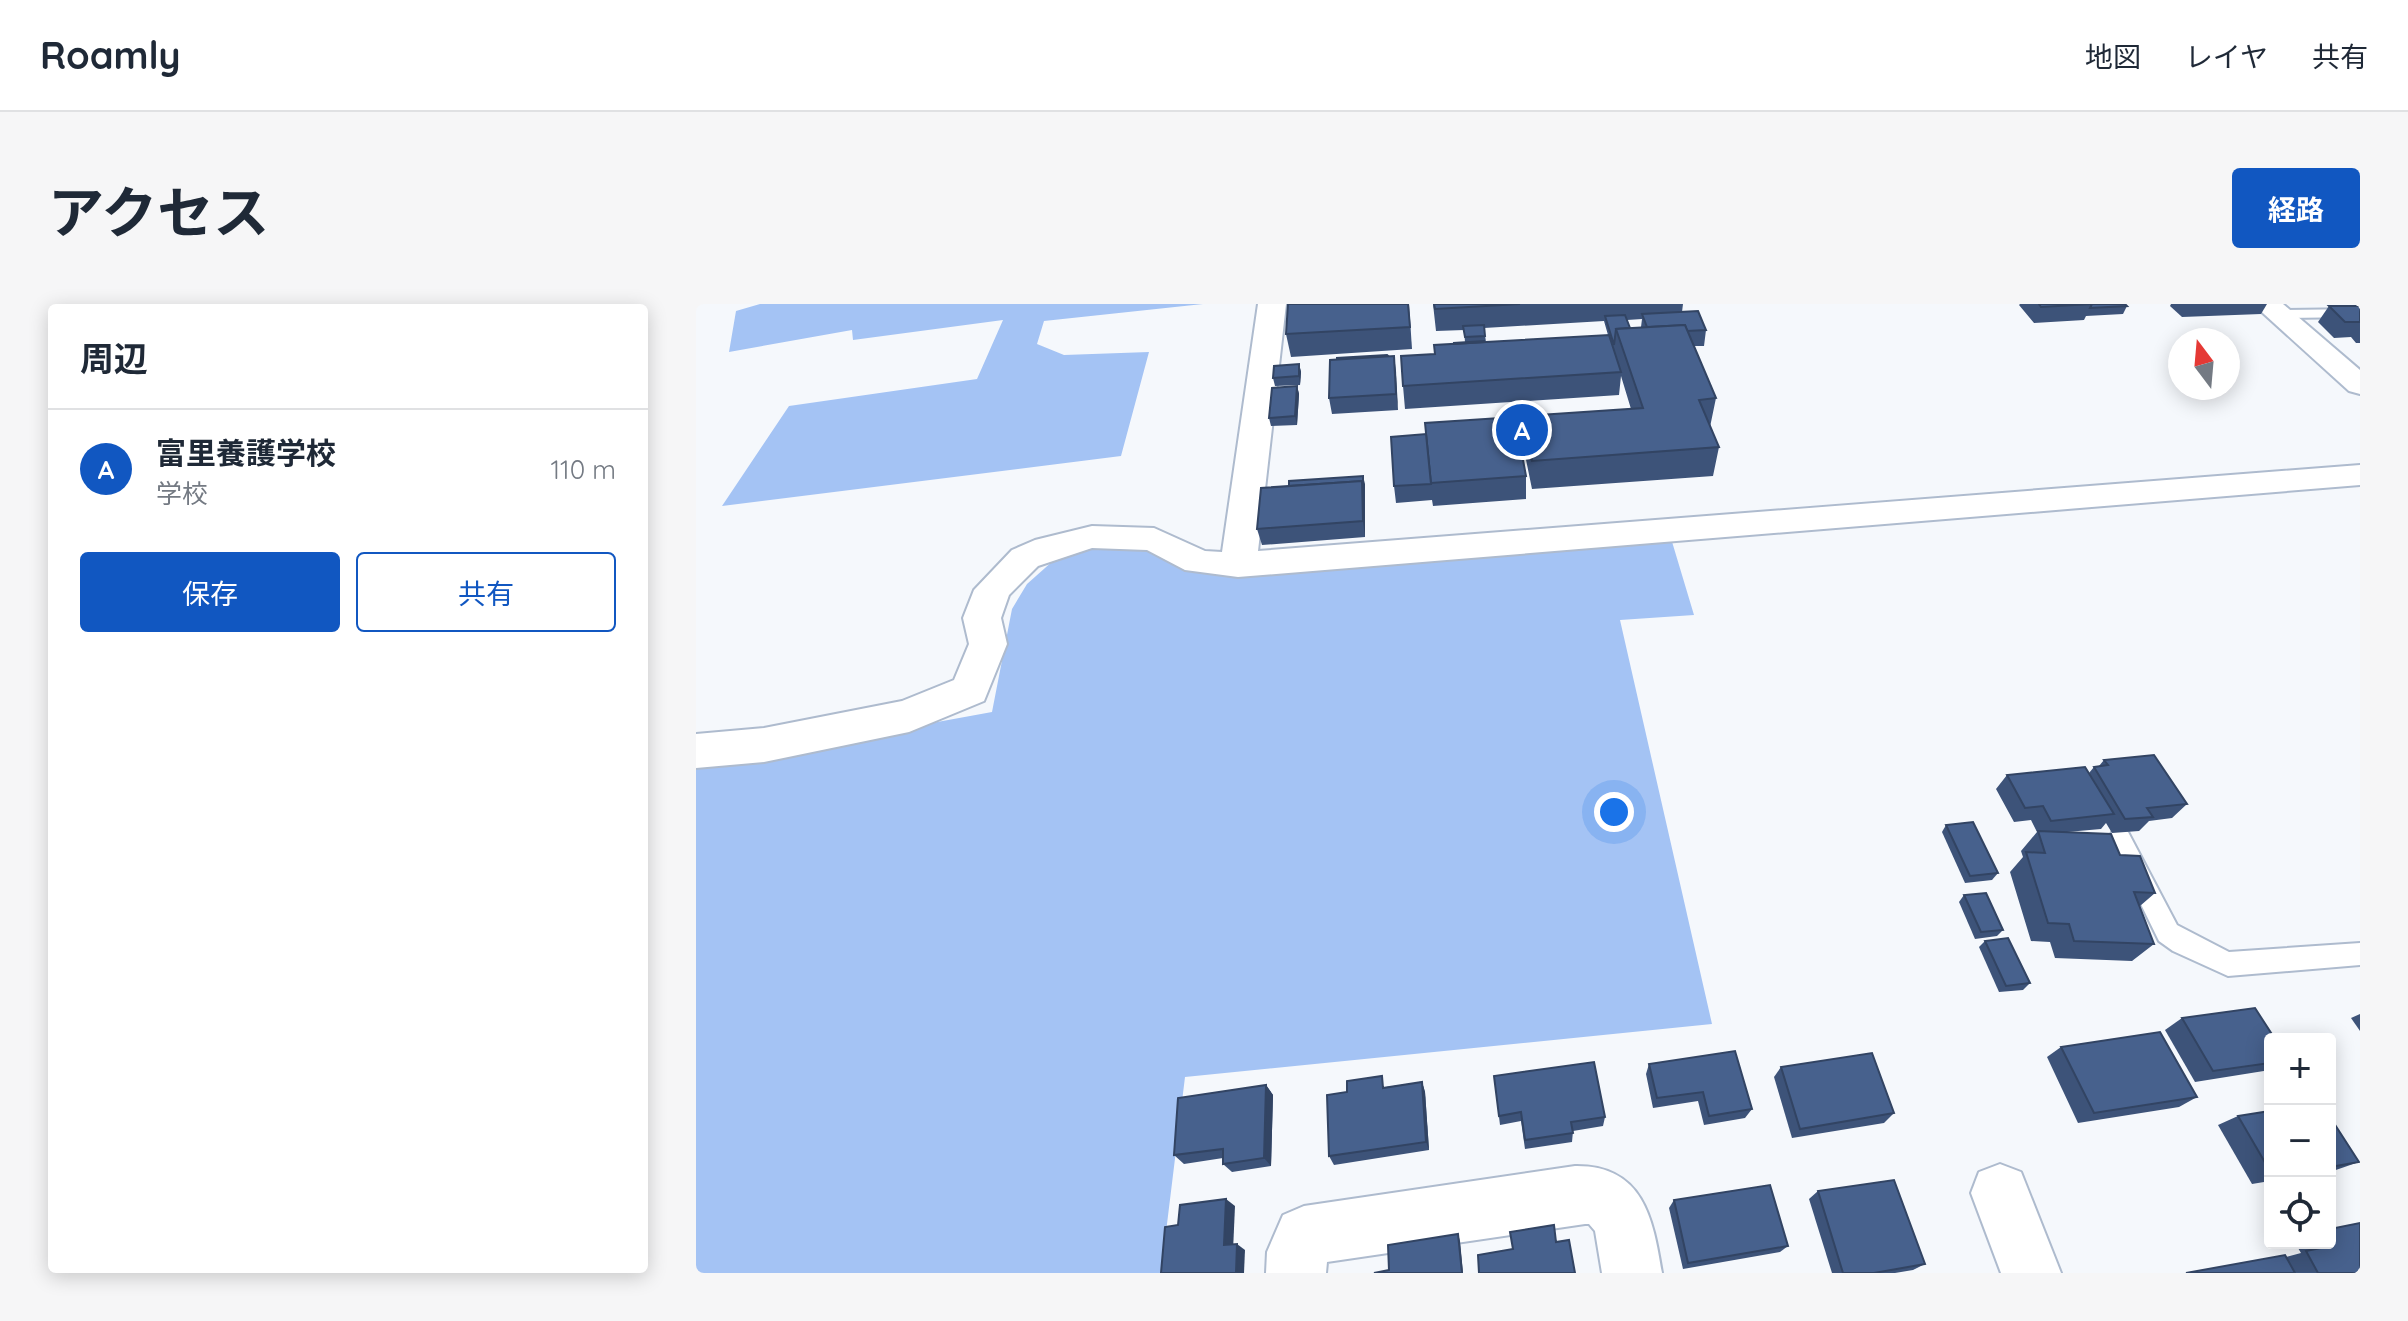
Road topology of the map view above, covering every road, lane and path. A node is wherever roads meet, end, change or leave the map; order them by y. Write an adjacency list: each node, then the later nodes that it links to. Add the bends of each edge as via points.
1 (1272, 304): 6 (street)
2 (2273, 309): 3 (lane); 4 (street)
3 (2360, 313)
4 (2360, 385)
5 (2360, 475): 6 (street)
6 (1238, 565): 7 (street, via 1198,562 1154,539 1092,537 1048,548 1025,558 993,590 982,618 988,644 970,690 909,716 764,745)
7 (696, 751)
8 (2120, 839): 9 (lane, via 2168,933 2182,943 2228,964)
9 (2360, 954)
10 (2000, 1193): 13 (street)
11 (1296, 1273): 12 (street, via 1304,1236 1575,1195 1600,1196 1616,1211)
12 (1632, 1273)
13 (2031, 1273)

